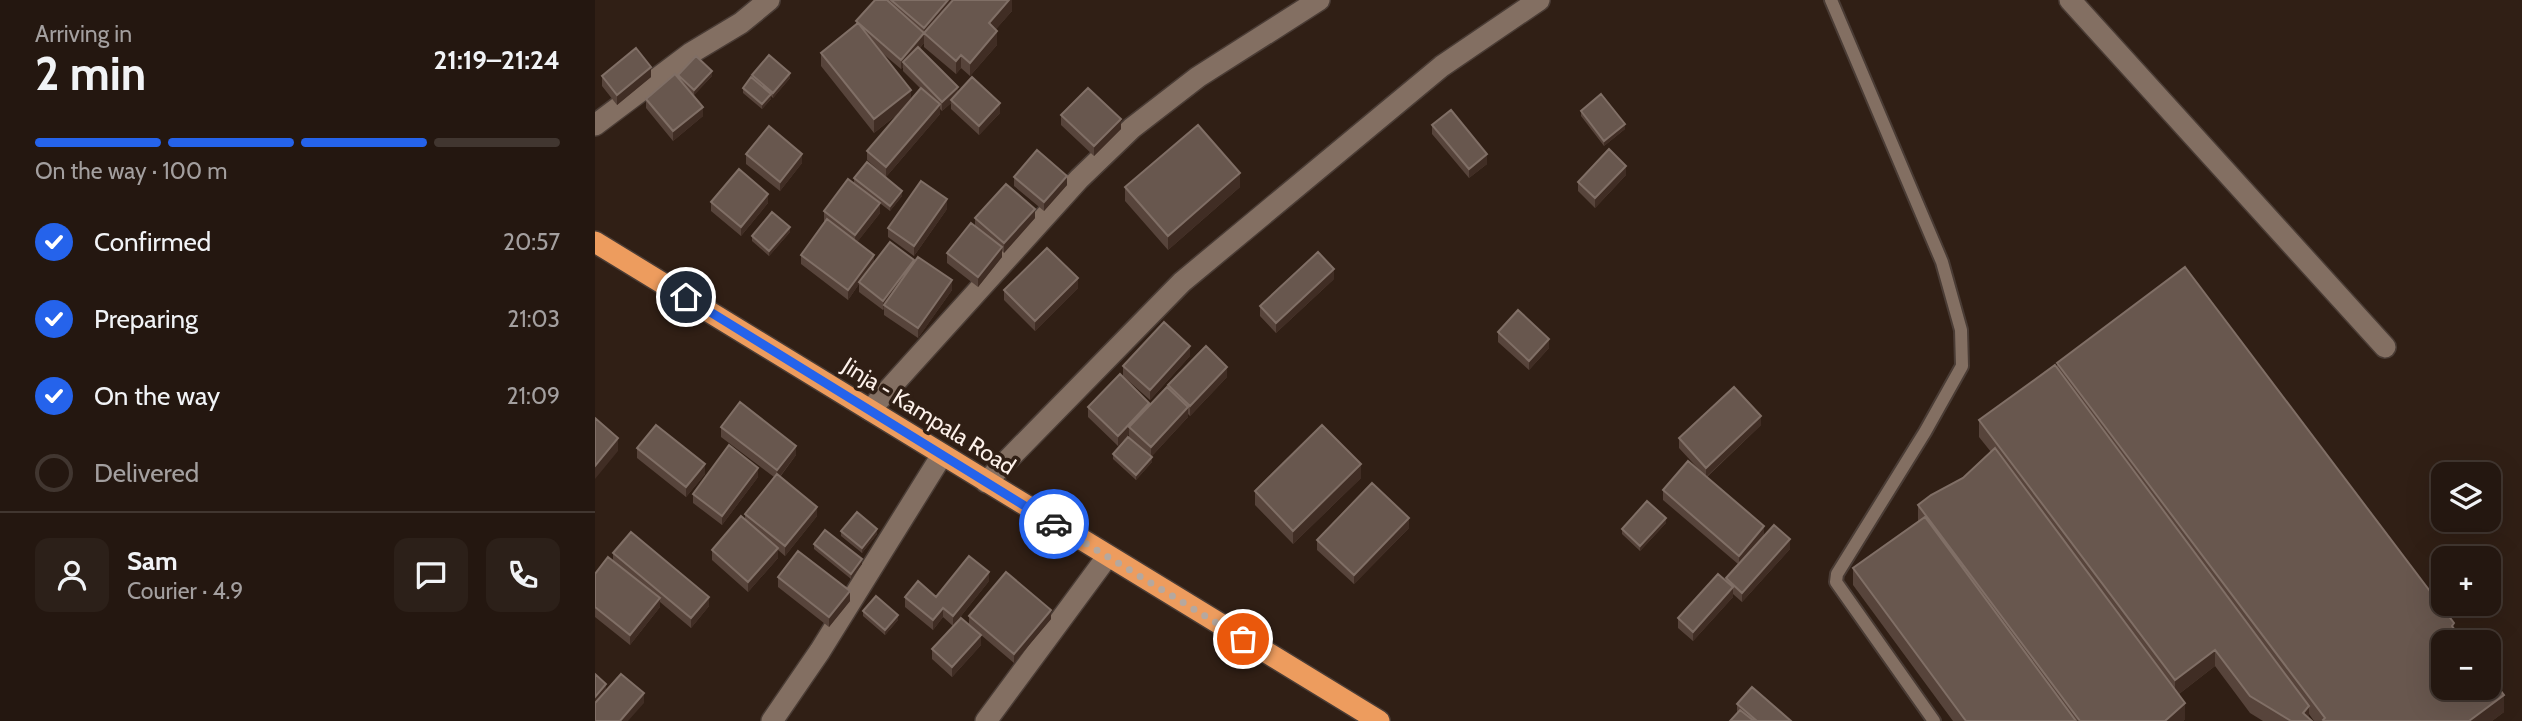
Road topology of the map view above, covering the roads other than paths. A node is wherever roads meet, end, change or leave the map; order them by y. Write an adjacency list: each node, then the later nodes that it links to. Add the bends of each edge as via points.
1 (769, 0): 6 (street)
2 (1319, 0): 9 (street, via 1198,77 1132,128 1079,179)
3 (1539, 0): 11 (street, via 1442,66 1182,282)
4 (1831, 0): 16 (lane, via 1942,262 1961,330 1962,366 1836,582)
5 (2070, 0): 8 (street)
6 (595, 125)
7 (595, 242): 9 (highway, Jinja - Kampala Road)
8 (2385, 347)
9 (870, 410): 10 (highway, Jinja - Kampala Road)
10 (942, 455): 11 (highway, Jinja - Kampala Road); 13 (street)
11 (986, 482): 12 (highway, Jinja - Kampala Road)
12 (1107, 556): 14 (street); 15 (highway, Jinja - Kampala Road)
13 (772, 721)
14 (986, 721)
15 (1379, 721)
16 (1934, 721)

